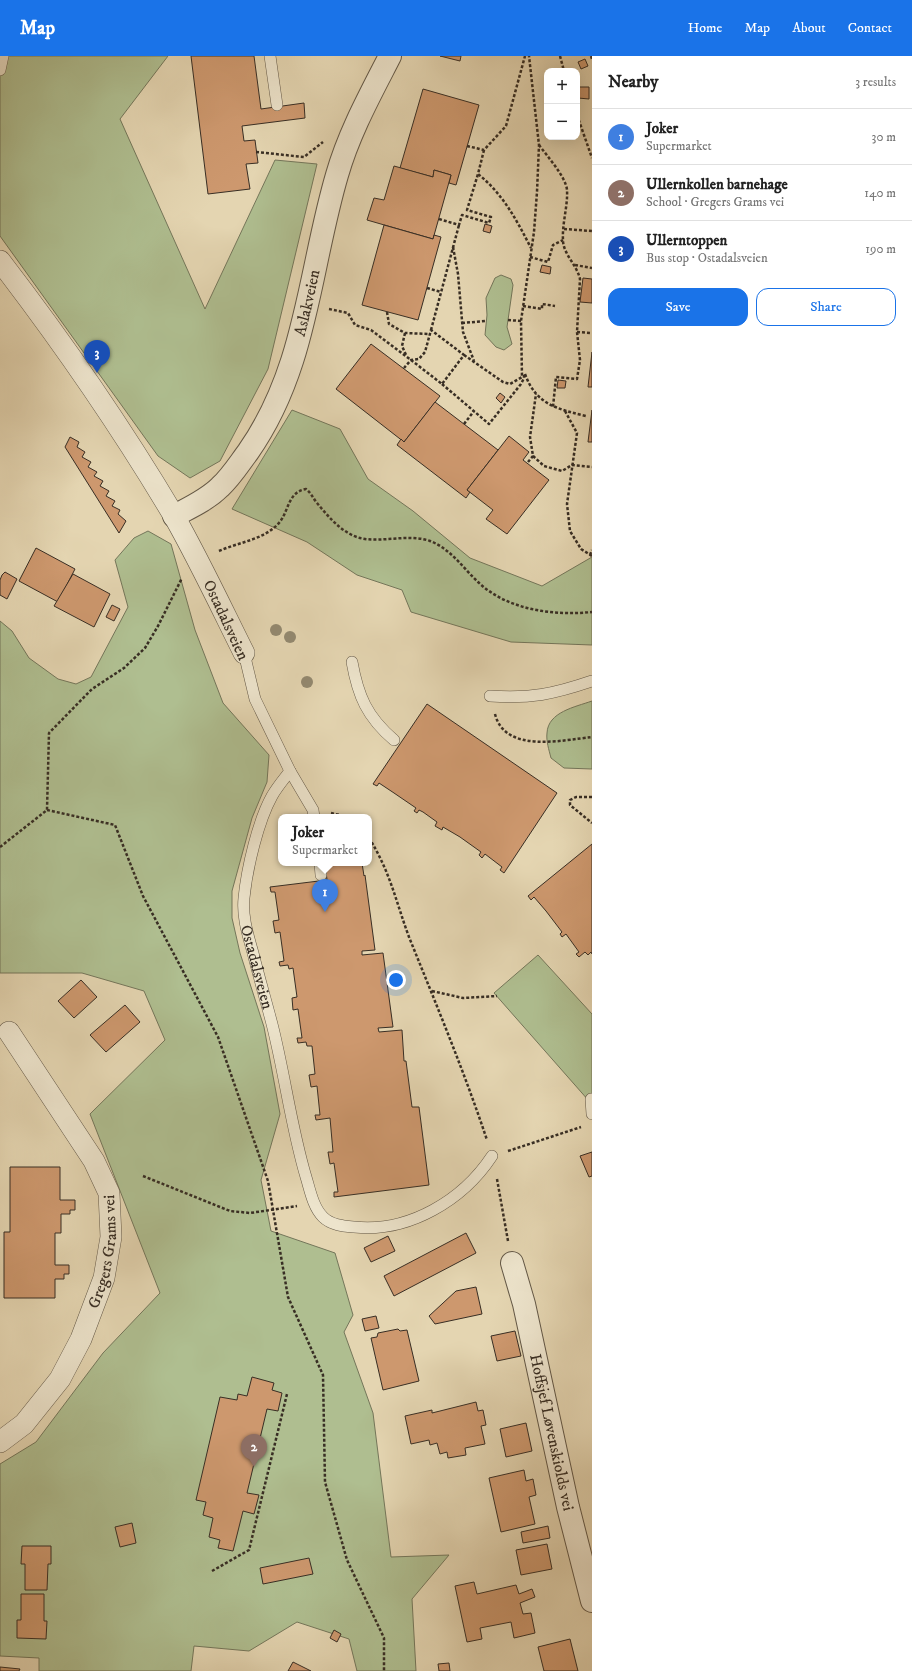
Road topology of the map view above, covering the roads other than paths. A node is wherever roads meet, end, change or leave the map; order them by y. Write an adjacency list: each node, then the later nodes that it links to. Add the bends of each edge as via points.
1 (3, 56): 4 (lane)
2 (270, 56): 5 (lane)
3 (390, 56): 7 (street, Aslakveien, via 358,120 337,173 297,347 280,396 258,437 230,476 211,494)
4 (0, 70)
5 (277, 105)
6 (0, 262): 7 (street, Ostadalsveien, via 105,406)
7 (174, 516): 8 (street, Ostadalsveien)
8 (244, 653): 13 (lane, Ostadalsveien, via 255,699)
9 (352, 662): 12 (lane, via 365,706 382,730)
10 (592, 681): 11 (lane, via 546,694 519,698)
11 (490, 696)
12 (394, 740)
13 (290, 771): 14 (lane); 20 (lane, Ostadalsveien, via 273,795 262,818 248,874 244,899 245,923 272,1025 300,1154 318,1210 331,1223 363,1228 408,1221 428,1213 454,1196 474,1180)
14 (314, 814)
15 (320, 866): 16 (lane)
16 (321, 875)
17 (9, 1032): 22 (street, Gregers Grams vei, via 94,1161 109,1193 111,1237 104,1278 81,1339 60,1380 24,1424)
18 (591, 1099): 19 (lane)
19 (592, 1114)
20 (492, 1156)
21 (512, 1264): 23 (street, Hoffsjef Løvenskiolds vei, via 524,1304 568,1507)
22 (0, 1442)
23 (592, 1601)

